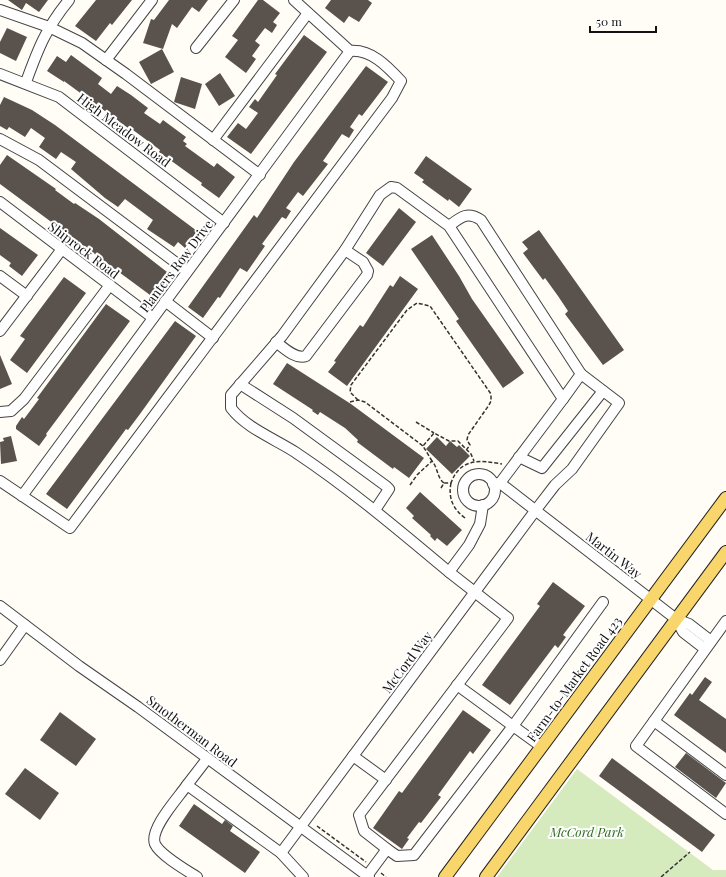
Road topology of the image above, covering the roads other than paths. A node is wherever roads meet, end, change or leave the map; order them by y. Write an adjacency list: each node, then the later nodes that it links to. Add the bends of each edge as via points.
1 (69, 0): 7 (street)
2 (152, 0): 10 (street)
3 (234, 0): 8 (street)
4 (294, 0): 6 (street)
5 (0, 10): 7 (street)
6 (308, 13): 9 (street); 14 (street)
7 (49, 27): 10 (street, via 82,43); 12 (street, via 40,43)
8 (196, 48)
9 (350, 51): 15 (street, Planters Row Drive); 28 (street, via 361,50 386,65 401,81 392,98)
10 (106, 60): 14 (street)
11 (0, 74): 12 (street, High Meadow Road)
12 (26, 82): 17 (street, High Meadow Road, via 59,97)
13 (0, 139): 21 (street, via 39,160)
14 (213, 140): 15 (street)
15 (260, 174): 17 (street, Planters Row Drive)
16 (0, 202): 19 (street, Shiprock Road)
17 (224, 223): 21 (street, Planters Row Drive)
18 (449, 226): 20 (street, via 397,188 391,187 380,195); 30 (street, via 469,214 481,220); 33 (street)
19 (62, 249): 23 (street, Shiprock Road); 24 (street)
20 (345, 250): 29 (street); 29 (street, via 364,262 367,275 306,356 295,355)
21 (187, 271): 25 (street, Planters Row Drive)
22 (0, 276): 24 (street)
23 (110, 285): 26 (street, Shiprock Road); 34 (street, via 24,399 11,411)
24 (27, 296): 27 (street)
25 (165, 301): 26 (street, Planters Row Drive); 28 (street)
26 (153, 318): 38 (street, Planters Row Drive)
27 (0, 332)
28 (213, 338): 38 (street, via 70,528)
29 (276, 342): 31 (street)
30 (581, 374): 32 (street); 33 (street)
31 (240, 384): 41 (street, via 231,395 231,408 235,414 296,452); 41 (street, via 293,418 386,486 389,489)
32 (603, 391): 35 (street, via 542,468); 42 (street, McCord Way, via 619,402 572,469 555,485)
33 (563, 399): 35 (street)
34 (0, 412)
35 (519, 457): 37 (street)
36 (0, 481): 38 (street)
37 (496, 483): 40 (street, via 493,497); 40 (street, via 479,474 470,476 464,483 463,492 466,500 474,505); 42 (street, Martin Way)
38 (22, 496)
39 (726, 498): 46 (main road, Farm-to-Market Road 423)
40 (483, 506): 44 (street, via 480,524 469,545)
41 (375, 510): 44 (street)
42 (536, 511): 45 (street, McCord Way); 46 (street, Martin Way)
43 (726, 552): 49 (main road)
44 (449, 572): 45 (street)
45 (475, 592): 55 (street, via 508,618); 59 (street, McCord Way)
46 (651, 600): 49 (street, Martin Way); 58 (main road, Farm-to-Market Road 423)
47 (604, 602): 57 (street)
48 (0, 606): 51 (street, Smotherman Road)
49 (676, 619): 52 (street, via 689,624); 53 (street, via 683,632); 72 (main road)
50 (726, 621): 52 (street)
51 (25, 625): 54 (street); 60 (street, Smotherman Road)
52 (711, 641): 53 (street)
53 (705, 649): 56 (street)
54 (0, 660)
55 (457, 685): 57 (street); 62 (street)
56 (654, 721): 61 (street); 64 (street, via 636,746)
57 (513, 726): 58 (street); 66 (street, via 414,855 397,856)
58 (542, 747): 71 (main road, Farm-to-Market Road 423)
59 (353, 756): 62 (street); 65 (street, McCord Way)
60 (207, 759): 63 (street); 65 (street, Smotherman Road)
61 (726, 775)
62 (386, 780): 66 (street, via 359,815 364,831)
63 (187, 785): 67 (street); 70 (street, via 157,826 154,836 155,844 162,852)
64 (726, 814)
65 (300, 828): 67 (street, McCord Way); 69 (street, Smotherman Road)
66 (387, 850): 69 (street)
67 (281, 853): 68 (street)
68 (299, 876)
69 (368, 876)
70 (197, 877)
71 (445, 877)
72 (486, 877)

